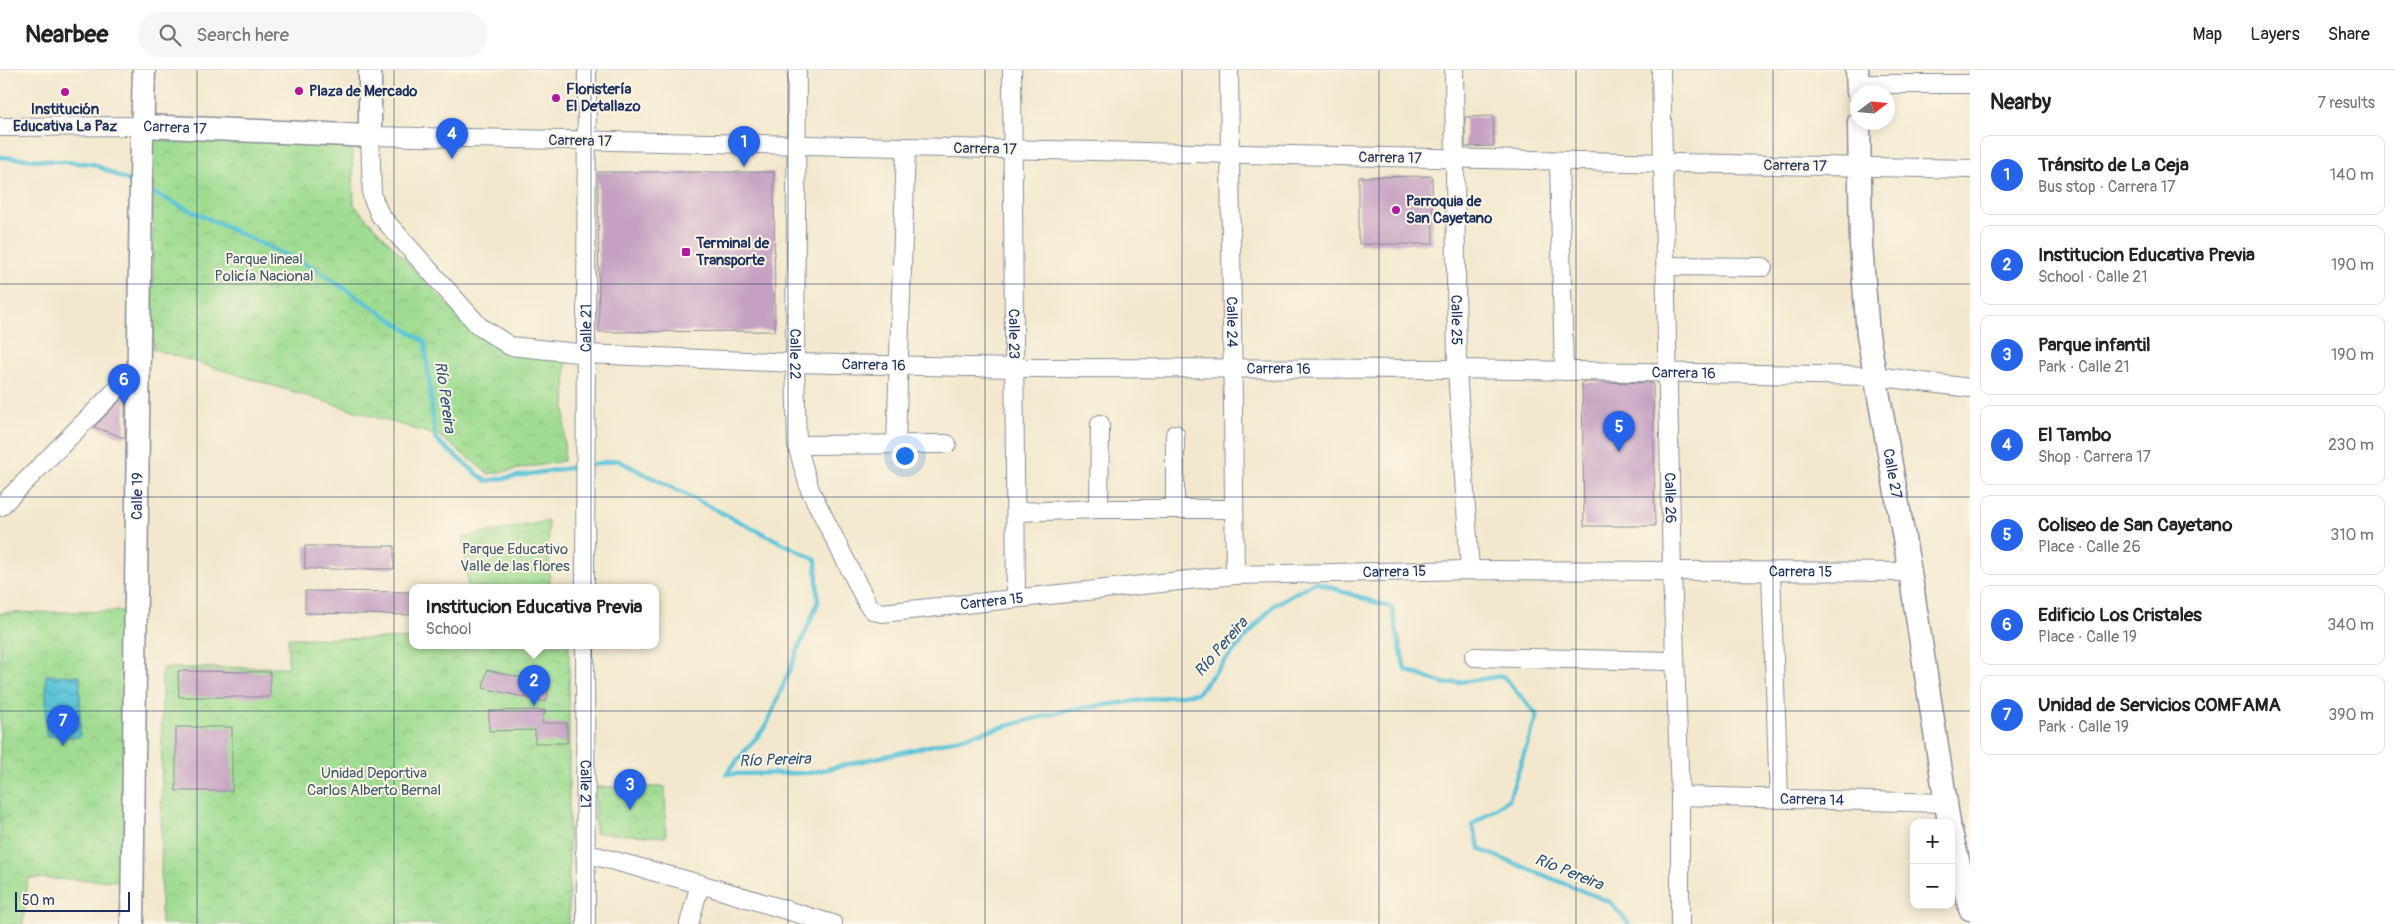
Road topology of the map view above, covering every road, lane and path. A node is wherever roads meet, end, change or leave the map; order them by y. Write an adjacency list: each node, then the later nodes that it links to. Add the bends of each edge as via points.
1 (144, 70): 11 (main road, Calle 19)
2 (370, 70): 14 (main road)
3 (588, 70): 15 (street, Calle 21)
4 (797, 70): 16 (street, Calle 22)
5 (1012, 70): 18 (street, Calle 23)
6 (1229, 70): 19 (street, Calle 24)
7 (1454, 70): 20 (street, Calle 25)
8 (1661, 70): 22 (street, Calle 26)
9 (1858, 82): 10 (street)
10 (1970, 84)
11 (144, 126): 12 (street, Carrera 17); 14 (main road, Carrera 17); 30 (main road, Calle 19)
12 (0, 127)
13 (1859, 130): 23 (main road, Calle 27)
14 (370, 136): 15 (street, Carrera 17); 27 (street, Carrera 16, via 372,196 380,215 479,326 510,346)
15 (589, 141): 16 (street, Carrera 17); 27 (street, Calle 21)
16 (797, 145): 17 (street, Carrera 17); 28 (street, Calle 22)
17 (906, 148): 18 (street, Carrera 17); 29 (street)
18 (1012, 150): 19 (street, Carrera 17); 31 (street, Calle 23)
19 (1230, 154): 20 (street, Carrera 17); 32 (street, Calle 24)
20 (1455, 159): 21 (street, Carrera 17); 33 (street, Calle 25)
21 (1559, 162): 22 (street, Carrera 17); 34 (street)
22 (1664, 164): 23 (street, Carrera 17); 25 (street, Calle 26)
23 (1860, 168): 24 (street, Carrera 17); 36 (main road, Calle 27, via 1862,253 1868,335)
24 (1970, 169)
25 (1666, 266): 26 (street); 35 (street, Calle 26)
26 (1763, 267)
27 (587, 354): 28 (street, Carrera 16); 53 (street, Calle 21)
28 (795, 363): 29 (street, Carrera 16); 42 (street, Calle 22)
29 (898, 365): 31 (street, Carrera 16); 40 (street)
30 (139, 367): 43 (street); 67 (main road, Calle 19)
31 (1014, 368): 32 (street, Carrera 16); 47 (street, Calle 23)
32 (1233, 368): 33 (street, Carrera 16); 46 (street, Calle 24)
33 (1457, 369): 34 (street, Carrera 16); 48 (street, Calle 25)
34 (1564, 371): 35 (street, Carrera 16)
35 (1668, 373): 36 (street, Carrera 16); 49 (street, Calle 26)
36 (1875, 376): 37 (street, Carrera 16); 51 (main road, Calle 27)
37 (1970, 388)
38 (1100, 424): 44 (street)
39 (1175, 434): 45 (street)
40 (896, 444): 41 (street); 42 (street)
41 (947, 444)
42 (797, 445): 55 (street, Calle 22, via 810,490 868,605)
43 (0, 507)
44 (1099, 509): 45 (street); 47 (street)
45 (1175, 509): 46 (street)
46 (1234, 509): 52 (street, Calle 24)
47 (1016, 512): 54 (street, Calle 23)
48 (1470, 570): 49 (street, Carrera 15); 52 (street, Carrera 15)
49 (1672, 571): 50 (street, Carrera 15); 58 (street, Calle 26)
50 (1771, 572): 51 (street, Carrera 15); 60 (street)
51 (1910, 572): 61 (main road, Calle 27)
52 (1235, 575): 54 (street, Carrera 15)
53 (585, 584)
54 (1016, 598): 55 (street, Carrera 15)
55 (882, 613)
56 (585, 649): 63 (street, Calle 21)
57 (1474, 657): 58 (street)
58 (1676, 661): 59 (street, Calle 26)
59 (1680, 796): 60 (street, Carrera 14); 70 (street, Calle 26)
60 (1779, 799): 61 (street, Carrera 14)
61 (1947, 813)
62 (1955, 848): 65 (main road)
63 (585, 853): 64 (street); 68 (street, Calle 21)
64 (700, 884): 66 (street); 69 (street)
65 (1969, 904)
66 (828, 923)
67 (132, 924)
68 (586, 924)
69 (689, 924)
70 (1680, 924)

